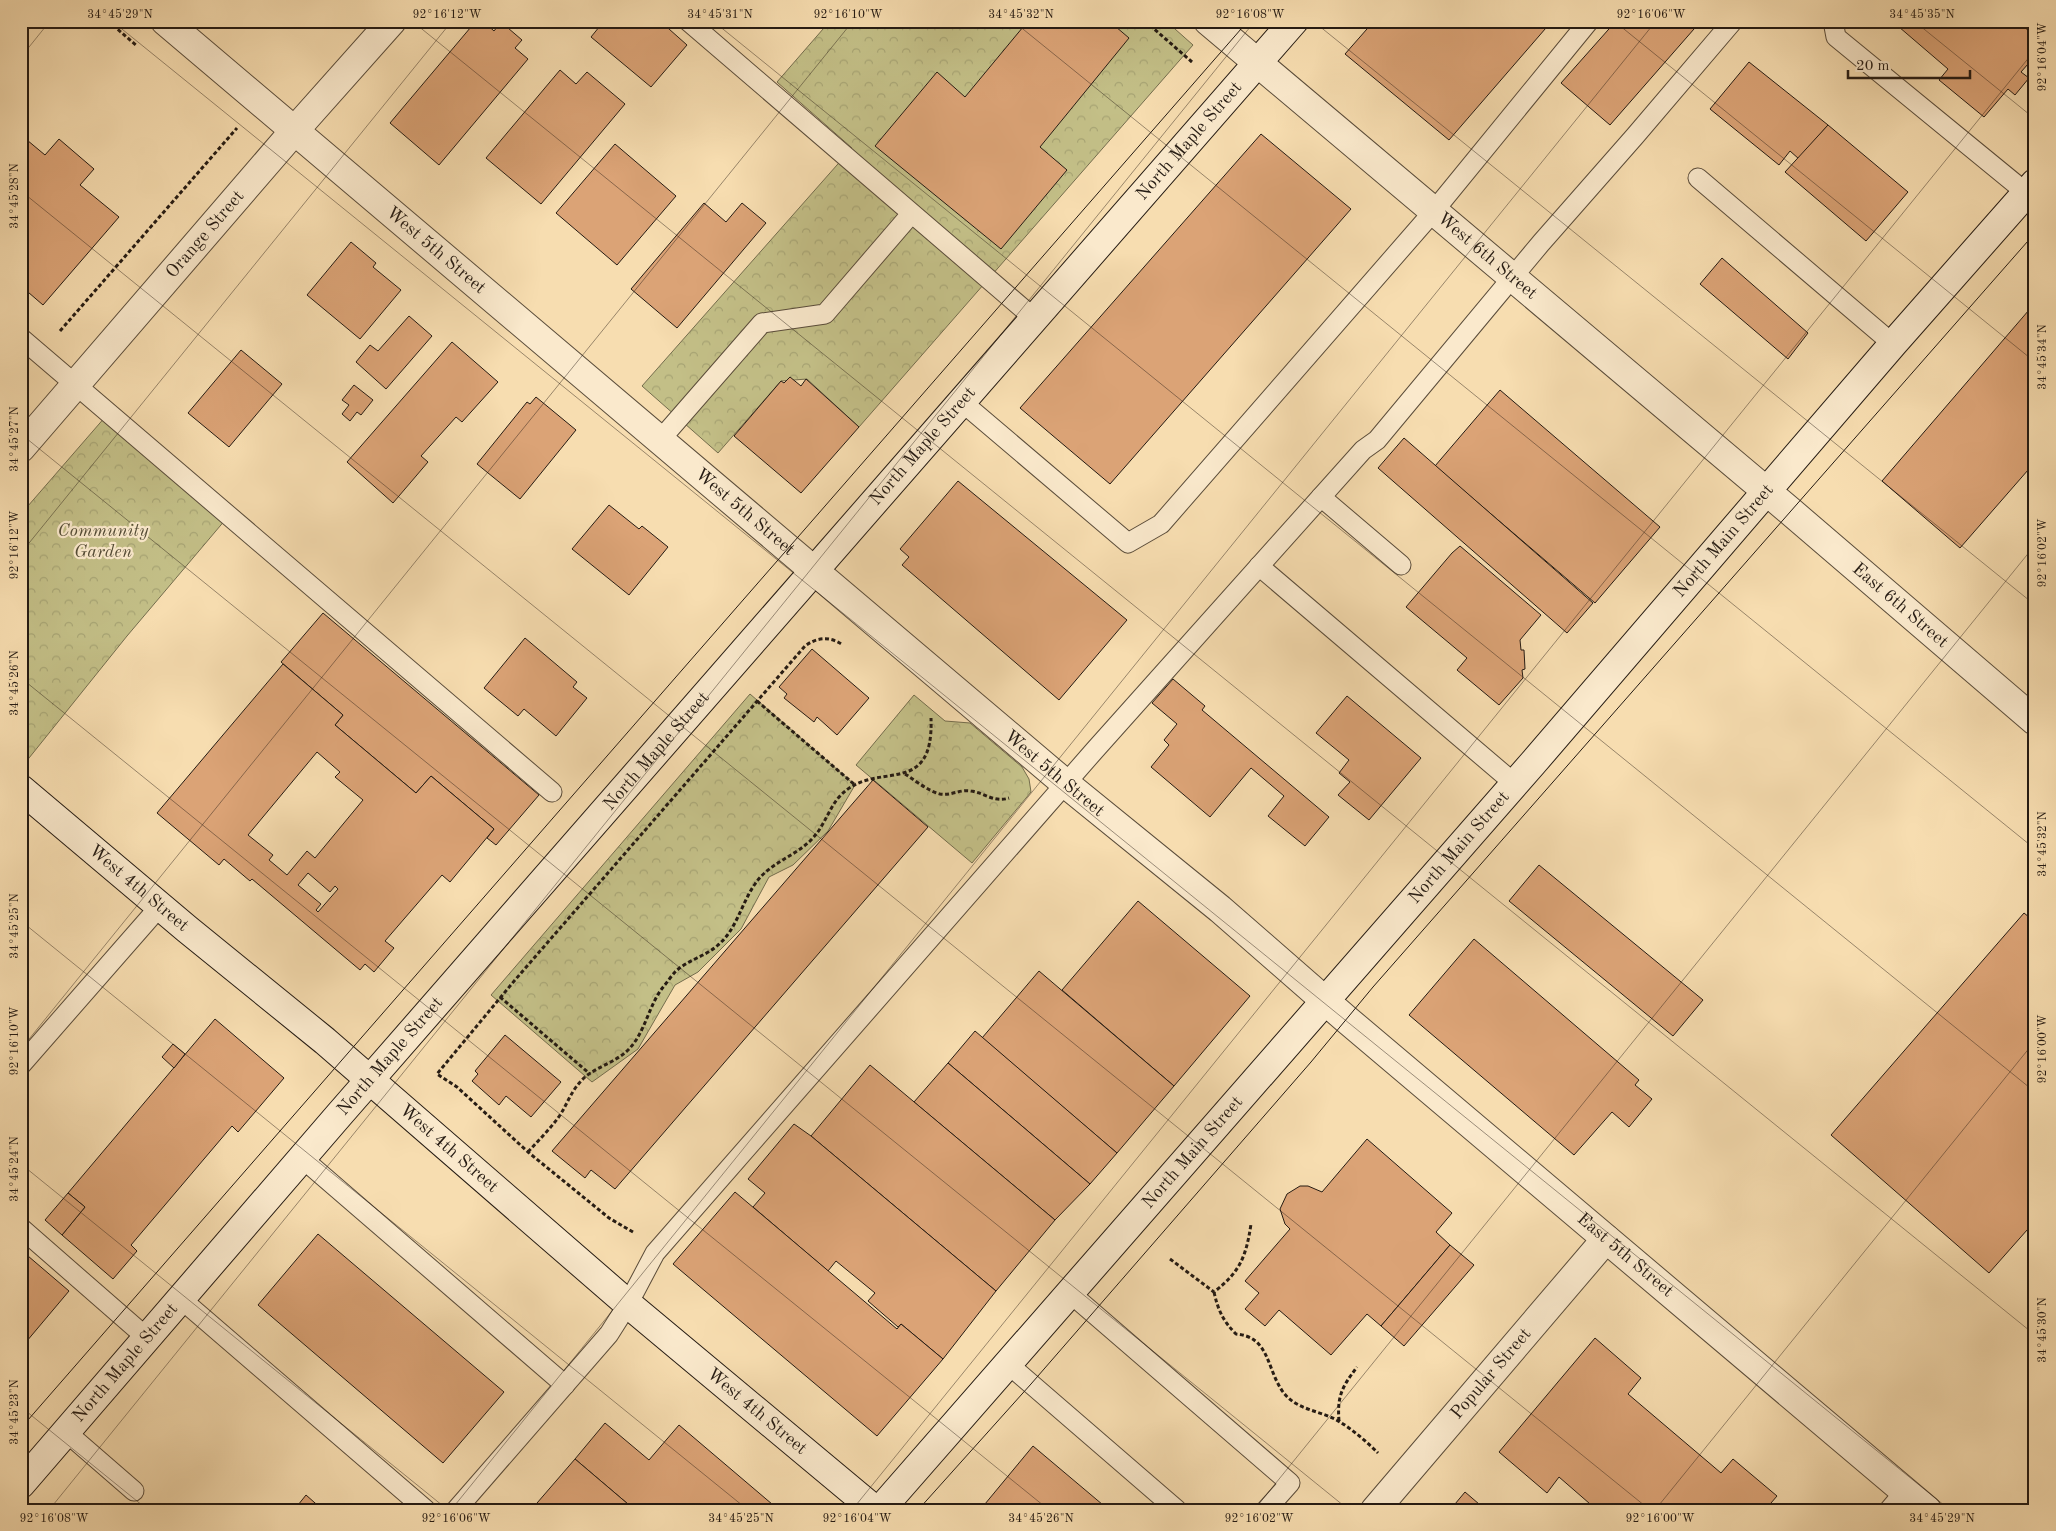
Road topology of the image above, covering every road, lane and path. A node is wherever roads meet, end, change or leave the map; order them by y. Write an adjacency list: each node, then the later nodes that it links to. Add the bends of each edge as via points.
1 (165, 21): 13 (street, West 5th Street)
2 (392, 21): 13 (street, Orange Street)
3 (688, 21): 17 (lane)
4 (1145, 21): 10 (path)
5 (1208, 21): 11 (street, West 6th Street)
6 (1294, 21): 11 (street, North Maple Street)
7 (1590, 21): 16 (lane)
8 (1733, 21): 18 (lane)
9 (1834, 21): 15 (lane, via 1836,37)
10 (1192, 62)
11 (1258, 63): 16 (street, West 6th Street); 19 (street, North Maple Street)
12 (240, 124): 22 (path)
13 (295, 130): 23 (street, Orange Street); 25 (street, West 5th Street)
14 (1698, 178): 21 (lane)
15 (2032, 192): 21 (street, North Main Street)
16 (1434, 212): 18 (street, West 6th Street); 24 (lane, via 1161,524 1128,544)
17 (911, 214): 19 (lane); 25 (lane, via 825,314 762,323)
18 (1513, 278): 27 (street, West 6th Street); 28 (lane, via 1377,440 1363,450)
19 (1035, 319): 24 (street, North Maple Street)
20 (21, 338): 22 (lane)
21 (1892, 344): 27 (street, North Main Street)
22 (40, 353): 23 (lane)
23 (76, 383): 26 (street, Orange Street); 43 (lane)
24 (962, 402): 31 (street, North Maple Street)
25 (660, 440): 31 (street, West 5th Street)
26 (21, 448)
27 (1766, 491): 36 (street, East 6th Street); 40 (street, North Main Street)
28 (1321, 497): 29 (lane); 30 (lane)
29 (1401, 565)
30 (1259, 566): 39 (lane); 40 (lane)
31 (815, 571): 39 (street, West 5th Street); 50 (street, North Maple Street)
32 (847, 647): 33 (path, via 830,639 812,641)
33 (757, 701): 41 (path); 46 (path)
34 (924, 712): 35 (path)
35 (931, 718): 37 (path); 38 (path, via 932,735 928,751 920,764)
36 (2035, 721)
37 (937, 723)
38 (905, 774): 41 (path); 44 (path, via 939,794 968,790 996,800 1013,795)
39 (1066, 784): 44 (lane); 47 (street, West 5th Street, via 1220,909)
40 (1515, 784): 47 (street, North Main Street)
41 (855, 785): 49 (path, via 838,798 823,827 810,842 772,865 755,882 734,927 718,945 677,970 661,989 642,1032 627,1051)
42 (21, 789): 45 (street, West 4th Street)
43 (552, 792)
44 (1038, 816): 56 (lane)
45 (161, 906): 48 (lane); 50 (street, West 4th Street)
46 (500, 998): 49 (path); 51 (path, via 437,1074)
47 (1325, 1001): 55 (street, East 5th Street); 59 (street, North Main Street)
48 (21, 1065)
49 (590, 1074): 51 (path, via 569,1095 559,1117)
50 (369, 1081): 52 (street, North Maple Street); 61 (street, West 4th Street)
51 (528, 1152): 56 (path, via 608,1218 630,1229)
52 (302, 1158): 60 (street, North Maple Street); 65 (lane)
53 (1251, 1224): 58 (path, via 1238,1270)
54 (21, 1228): 62 (lane)
55 (1606, 1239): 68 (street, Popular Street); 71 (street, East 5th Street)
56 (655, 1253): 61 (lane)
57 (1170, 1259): 58 (path)
58 (1214, 1292): 66 (path, via 1221,1318 1236,1334 1247,1335 1261,1345 1283,1392 1292,1402)
59 (1070, 1293): 63 (street, North Main Street); 77 (lane, via 1290,1483)
60 (181, 1299): 62 (street, North Maple Street); 72 (lane)
61 (628, 1304): 65 (lane, via 609,1334); 74 (street, West 4th Street)
62 (147, 1338): 67 (street, North Maple Street)
63 (1008, 1364): 75 (street, North Main Street); 76 (lane)
64 (1357, 1367): 66 (path, via 1340,1392)
65 (566, 1385): 73 (lane)
66 (1339, 1421): 68 (path)
67 (66, 1432): 69 (street, North Maple Street); 70 (lane)
68 (1403, 1476): 78 (street, Popular Street)
69 (21, 1484)
70 (134, 1491)
71 (1897, 1500): 79 (street, East 5th Street)
72 (426, 1510)
73 (456, 1510)
74 (875, 1510)
75 (880, 1510)
76 (1177, 1510)
77 (1266, 1510)
78 (1375, 1510)
79 (1927, 1510)

